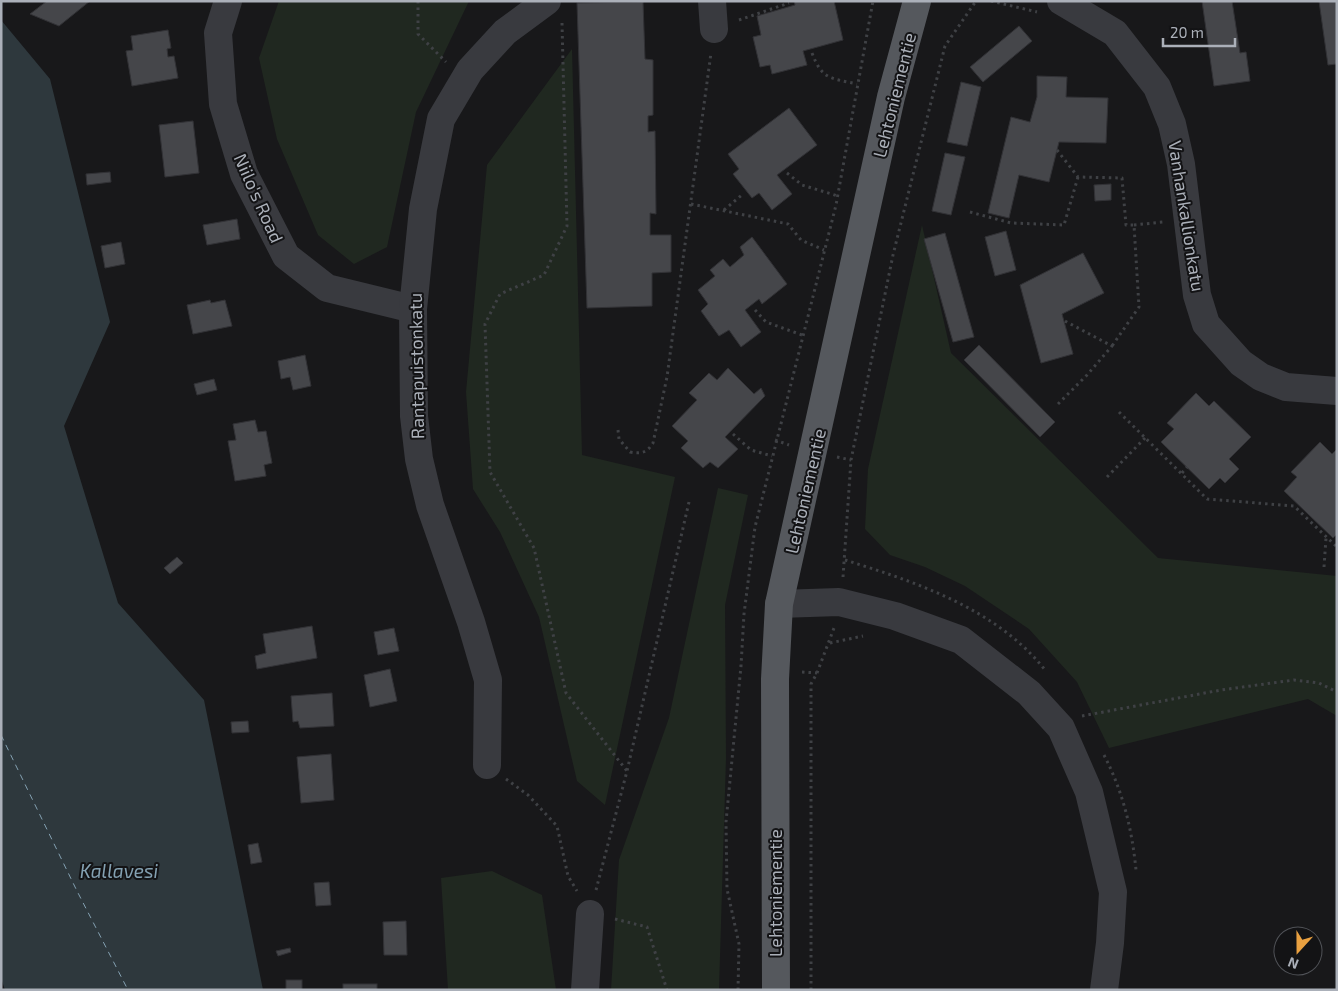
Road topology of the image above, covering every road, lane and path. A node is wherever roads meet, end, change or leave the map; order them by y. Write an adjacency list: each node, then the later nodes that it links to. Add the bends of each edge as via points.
1 (228, 1): 25 (street, Niilo's Road, via 218,33 223,104 244,174 286,256 327,288)
2 (418, 1): 12 (path, via 418,34)
3 (712, 1): 10 (street)
4 (917, 1): 45 (main road, Lehtoniementie, via 891,97)
5 (976, 1): 44 (path, via 945,46 892,255 851,460)
6 (992, 1): 8 (path)
7 (789, 3): 10 (path)
8 (1051, 7): 30 (street, Vanhankallionkatu, via 1115,33 1157,87 1172,124 1181,164 1198,295 1206,324 1241,363 1261,377 1286,387)
9 (554, 11): 25 (street, Rantapuistonkatu, via 505,32 476,64 441,119 423,209); 51 (path, via 567,226 544,275 500,294 485,324 490,472 534,548 566,693)
10 (714, 28): 19 (path)
11 (812, 53): 13 (path, via 818,70 827,76)
12 (450, 66)
13 (857, 84)
14 (1057, 150): 16 (path)
15 (787, 174): 18 (path, via 802,185)
16 (1078, 177): 21 (path, via 1064,225 1011,223); 23 (path, via 1122,178 1126,225)
17 (743, 194): 20 (path)
18 (838, 196)
19 (690, 204): 20 (path); 33 (path, via 667,377 653,443 643,453 630,452 619,439)
20 (724, 210): 24 (path, via 788,224 801,240)
21 (970, 212)
22 (1168, 222): 23 (path)
23 (1134, 224): 29 (path, via 1138,307)
24 (824, 250)
25 (413, 309): 50 (street, Rantapuistonkatu, via 414,416 419,458 430,505 488,680)
26 (755, 310): 28 (path, via 766,322)
27 (1063, 320): 29 (path)
28 (802, 335)
29 (1112, 346): 31 (path)
30 (1337, 391)
31 (1058, 404)
32 (1119, 412): 35 (path)
33 (618, 430)
34 (733, 434): 36 (path, via 751,450)
35 (1146, 437): 38 (path); 39 (path)
36 (772, 456)
37 (1187, 467): 38 (path)
38 (1182, 473): 41 (path, via 1207,499 1294,506)
39 (1107, 477)
40 (689, 502): 51 (path)
41 (1326, 537): 42 (path); 43 (path)
42 (1337, 547)
43 (1324, 567)
44 (839, 602): 45 (street); 47 (path); 57 (street, via 895,616 961,640 1028,693 1061,728 1089,792 1113,892)
45 (779, 604): 55 (main road, Lehtoniementie, via 775,679)
46 (871, 636): 47 (path)
47 (830, 643): 56 (path, via 811,684)
48 (1337, 692): 49 (path, via 1318,683 1294,680)
49 (1082, 716)
50 (487, 765): 52 (path, via 528,795 557,826 568,876)
51 (627, 771): 52 (path)
52 (590, 914): 53 (street); 54 (path, via 648,927)
53 (585, 990)
54 (667, 990)
55 (776, 990)
56 (811, 990)
57 (1104, 990)

